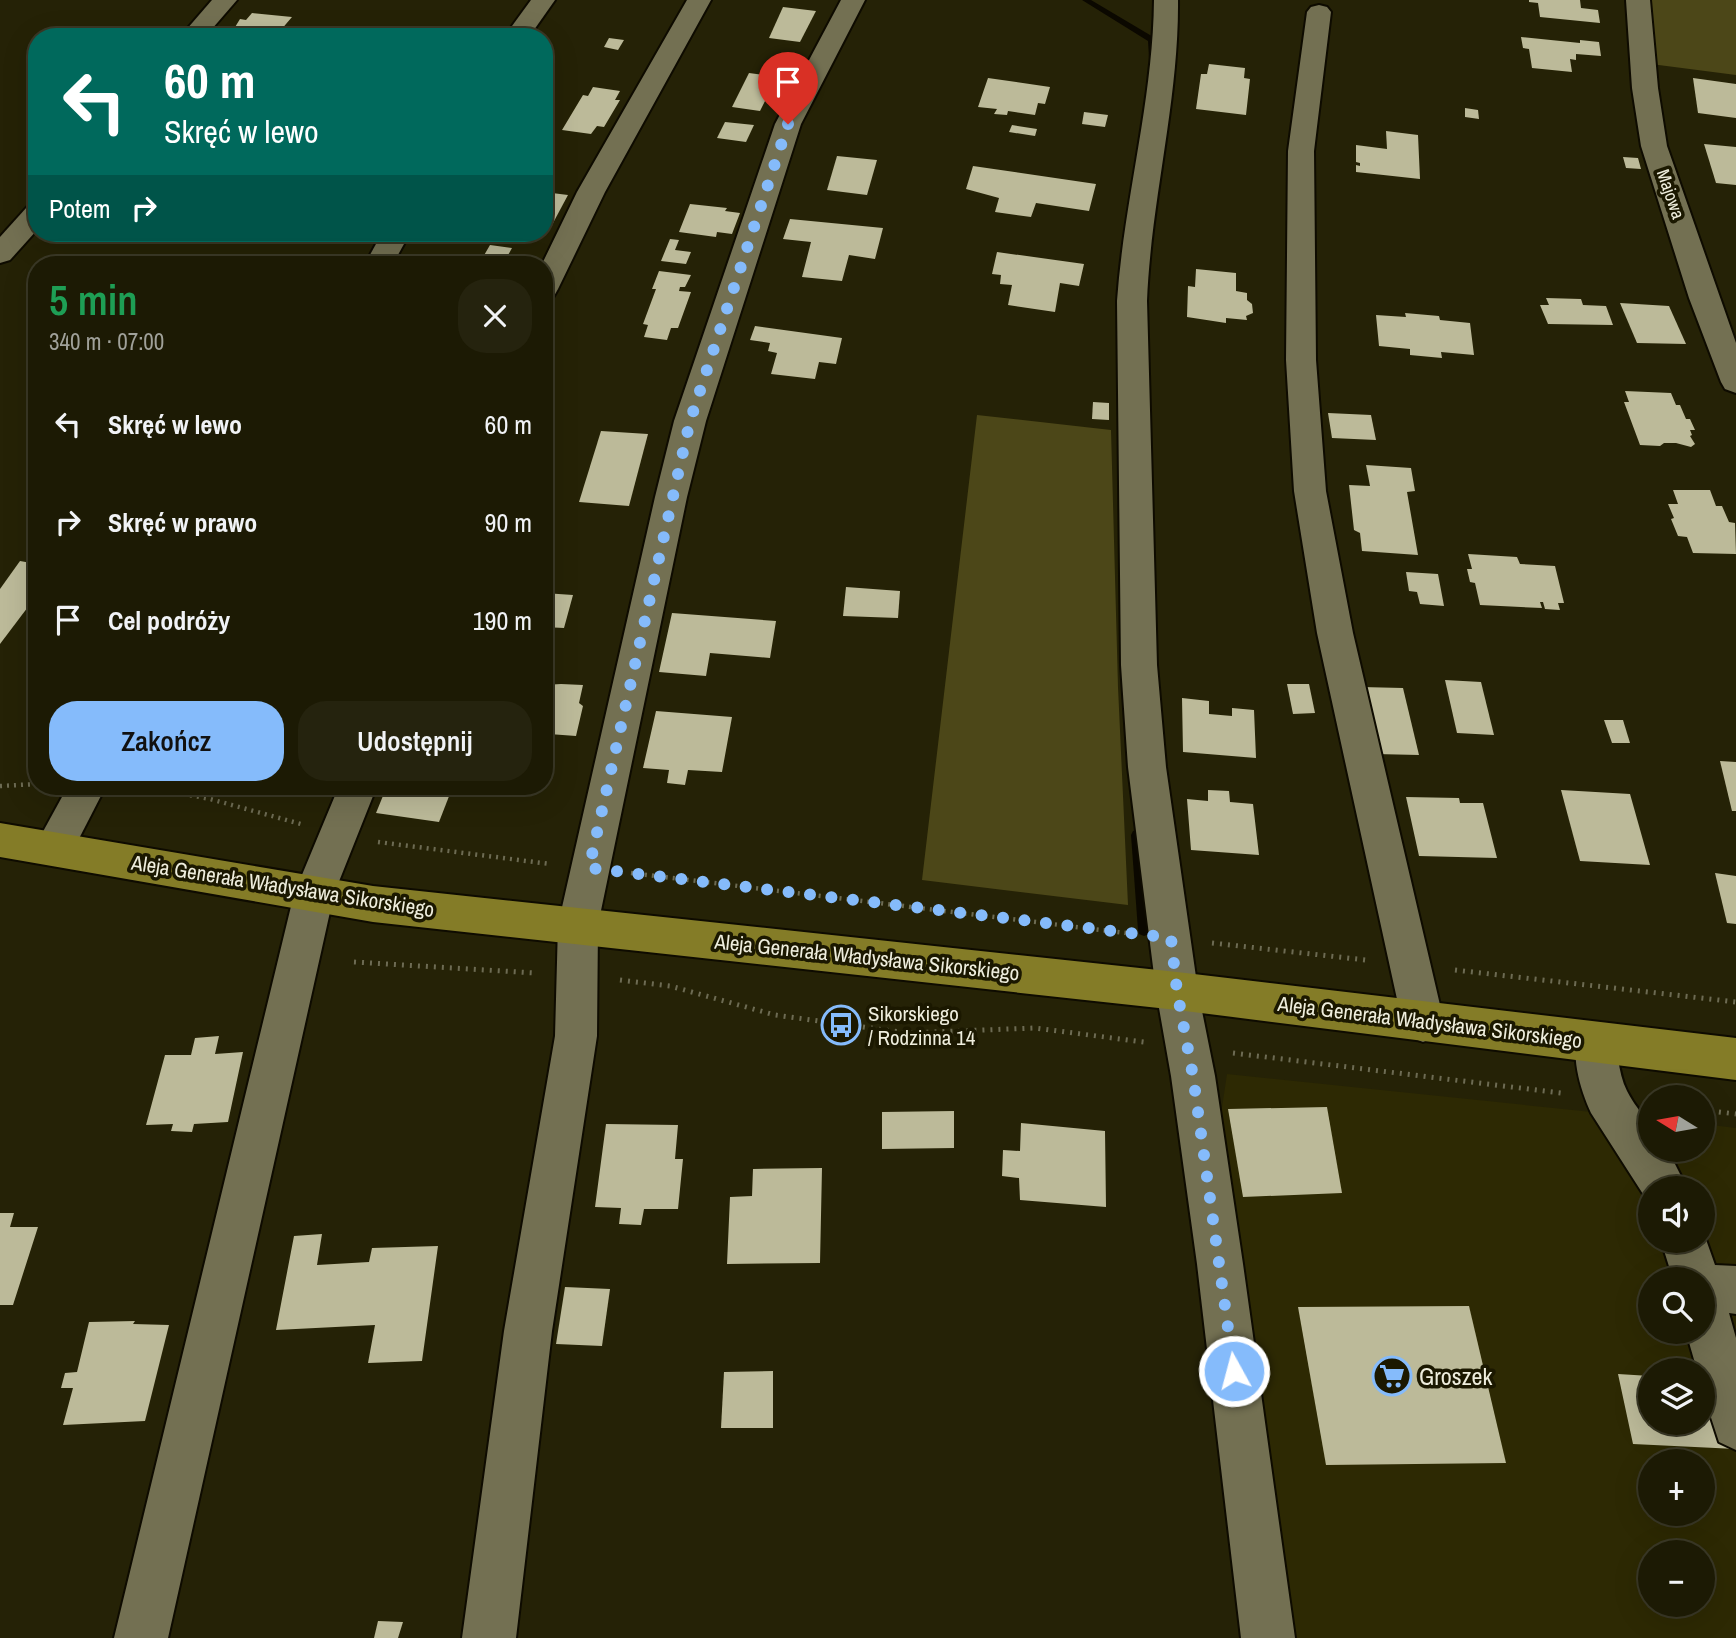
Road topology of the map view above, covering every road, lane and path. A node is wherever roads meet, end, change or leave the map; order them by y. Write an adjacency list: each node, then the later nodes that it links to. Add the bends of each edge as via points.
1 (225, 0): 8 (street)
2 (543, 0): 9 (street)
3 (699, 0): 12 (street, via 591,192)
4 (853, 0): 22 (street, via 788,124 690,421)
5 (1166, 0): 25 (street, via 1166,48 1135,247 1132,301 1139,665 1147,767)
6 (1638, 0): 13 (street, Majowa, via 1654,146)
7 (1319, 12): 26 (street, via 1301,151 1301,360 1310,491 1336,641)
8 (200, 28)
9 (523, 28)
10 (28, 222): 11 (street)
11 (0, 254)
12 (553, 270)
13 (1736, 382)
14 (28, 784): 15 (path)
15 (0, 786)
16 (82, 795): 21 (street)
17 (189, 795): 19 (path)
18 (354, 795): 19 (street)
19 (337, 834): 22 (path, via 397,846); 23 (street)
20 (0, 840): 21 (main road, Aleja Generała Władysława Sikorskiego)
21 (54, 848): 23 (main road, Aleja Generała Władysława Sikorskiego)
22 (589, 868): 24 (street); 25 (path)
23 (314, 894): 24 (main road, Aleja Generała Władysława Sikorskiego); 39 (street)
24 (578, 925): 27 (main road, Aleja Generała Władysława Sikorskiego); 40 (street, via 576,1036 528,1331)
25 (1171, 938): 26 (path); 27 (street)
26 (1410, 965): 28 (path); 29 (street)
27 (1177, 991): 29 (main road, Aleja Generała Władysława Sikorskiego); 41 (street, via 1220,1264)
28 (1736, 1002)
29 (1423, 1022): 30 (main road, Aleja Generała Władysława Sikorskiego)
30 (1595, 1042): 31 (main road, Aleja Generała Władysława Sikorskiego); 34 (street, via 1606,1098)
31 (1736, 1059)
32 (1715, 1111): 33 (path)
33 (1736, 1114)
34 (1658, 1176)
35 (1715, 1289): 36 (street)
36 (1736, 1290)
37 (1714, 1344): 38 (street)
38 (1736, 1425)
39 (141, 1638)
40 (489, 1638)
41 (1268, 1638)

